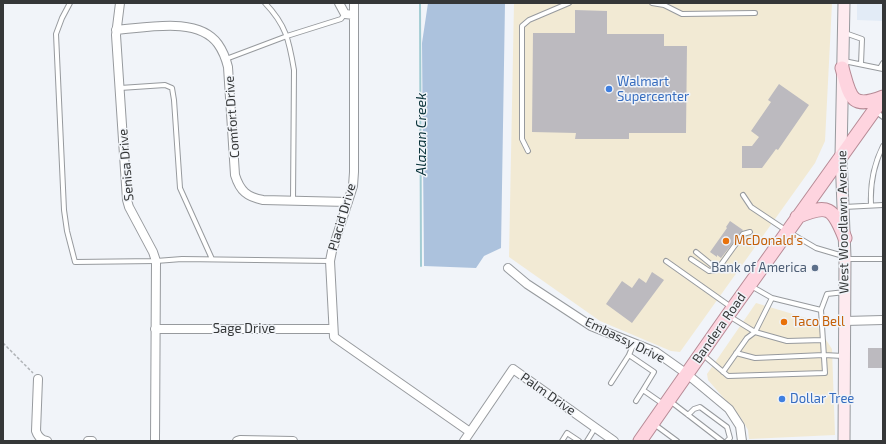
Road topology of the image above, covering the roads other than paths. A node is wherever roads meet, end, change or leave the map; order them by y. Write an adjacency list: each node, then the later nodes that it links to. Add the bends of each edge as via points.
1 (70, 3): 43 (lane, via 56,34 64,210 75,262)
2 (120, 3): 12 (street, Senisa Drive)
3 (265, 3): 14 (lane, via 277,16)
4 (339, 3): 10 (street)
5 (354, 3): 11 (street, Placid Drive)
6 (569, 3): 26 (lane, via 529,20 522,26 522,139)
7 (652, 3): 9 (lane, via 664,5 682,14)
8 (844, 3): 13 (street, West Woodlawn Avenue)
9 (755, 13)
10 (345, 14): 11 (street); 14 (lane, via 341,19)
11 (354, 15): 30 (street, Placid Drive, via 354,172)
12 (116, 30): 17 (street, Comfort Drive, via 188,27 208,34 218,43); 22 (street, Senisa Drive)
13 (843, 33): 15 (lane); 20 (street, West Woodlawn Avenue)
14 (286, 36): 17 (lane); 29 (lane, via 294,70)
15 (862, 39): 16 (lane); 19 (lane)
16 (867, 39)
17 (226, 59): 29 (street, Comfort Drive, via 239,186 251,198)
18 (883, 63): 21 (lane)
19 (861, 64): 20 (lane); 21 (lane)
20 (842, 65): 23 (main road, via 848,89 855,100 865,103); 27 (street, West Woodlawn Avenue)
21 (882, 69)
22 (120, 88): 40 (lane, via 165,85 172,88 180,188); 43 (street, Senisa Drive, via 127,200)
23 (883, 98): 24 (main road, Bandera Road)
24 (879, 114): 27 (main road, Bandera Road)
25 (883, 146): 31 (lane, via 870,191)
26 (528, 151)
27 (841, 156): 33 (street, West Woodlawn Avenue); 34 (main road, Bandera Road)
28 (743, 195): 35 (lane, via 751,207)
29 (293, 201): 30 (street, Comfort Drive)
30 (348, 202): 44 (street, Placid Drive)
31 (871, 205): 32 (lane); 33 (lane)
32 (883, 205)
33 (843, 207): 37 (street, West Woodlawn Avenue)
34 (798, 217): 35 (main road, Bandera Road); 37 (main road, via 817,210 830,211 836,216)
35 (788, 231): 39 (lane, via 816,248); 48 (main road, Bandera Road)
36 (750, 232): 46 (lane, via 743,234)
37 (845, 238): 39 (street, West Woodlawn Avenue)
38 (696, 252): 46 (lane, via 712,265)
39 (845, 258): 42 (lane); 49 (street, West Woodlawn Avenue)
40 (212, 259): 43 (lane); 44 (lane)
41 (691, 259): 46 (lane, via 709,271)
42 (883, 259)
43 (156, 261): 55 (street, Senisa Drive)
44 (330, 261): 56 (street, Placid Drive)
45 (666, 261): 52 (lane)
46 (720, 266)
47 (508, 268): 59 (street, Embassy Drive, via 527,284 591,326)
48 (749, 285): 50 (lane); 52 (main road, Bandera Road)
49 (845, 292): 51 (lane, via 826,294); 53 (street, West Woodlawn Avenue)
50 (772, 298): 51 (lane); 57 (lane)
51 (820, 310): 58 (lane)
52 (730, 312): 57 (lane); 61 (main road, Bandera Road)
53 (845, 320): 54 (street); 64 (street, West Woodlawn Avenue)
54 (883, 320)
55 (155, 329): 56 (street, Sage Drive); 79 (street, Senisa Drive)
56 (333, 329): 75 (street, via 336,339)
57 (754, 332): 58 (lane, via 787,341); 60 (lane)
58 (823, 340): 63 (lane)
59 (634, 343): 62 (lane); 66 (street, Embassy Drive, via 656,352)
60 (736, 352): 63 (lane, via 755,358); 65 (lane)
61 (701, 353): 65 (lane); 66 (main road, Bandera Road)
62 (629, 355): 68 (lane); 69 (lane, via 654,372)
63 (824, 355): 64 (lane); 65 (lane, via 825,373 728,376)
64 (845, 356): 92 (street, West Woodlawn Avenue)
65 (723, 372)
66 (687, 374): 71 (main road, Bandera Road); 91 (street, Embassy Drive, via 729,409 740,426)
67 (38, 379): 76 (street, via 36,431 42,440)
68 (611, 383)
69 (643, 390): 70 (lane); 71 (lane)
70 (636, 401)
71 (667, 403): 72 (lane); 73 (main road, Bandera Road)
72 (688, 415): 89 (lane); 90 (lane, via 700,407 727,427 730,438)
73 (652, 423): 87 (main road, Bandera Road); 88 (lane)
74 (596, 428): 75 (street, Palm Drive, via 514,369); 85 (lane); 86 (street, Palm Drive)
75 (470, 432): 82 (street, Palm Drive)
76 (47, 441)
77 (88, 441): 78 (street)
78 (92, 441)
79 (155, 441)
80 (237, 441): 81 (street)
81 (293, 441)
82 (464, 441)
83 (562, 441): 84 (lane, via 567,433)
84 (579, 441)
85 (587, 441)
86 (614, 441)
87 (640, 441)
88 (677, 441)
89 (722, 441)
90 (727, 441)
91 (742, 441)
92 (844, 441)

